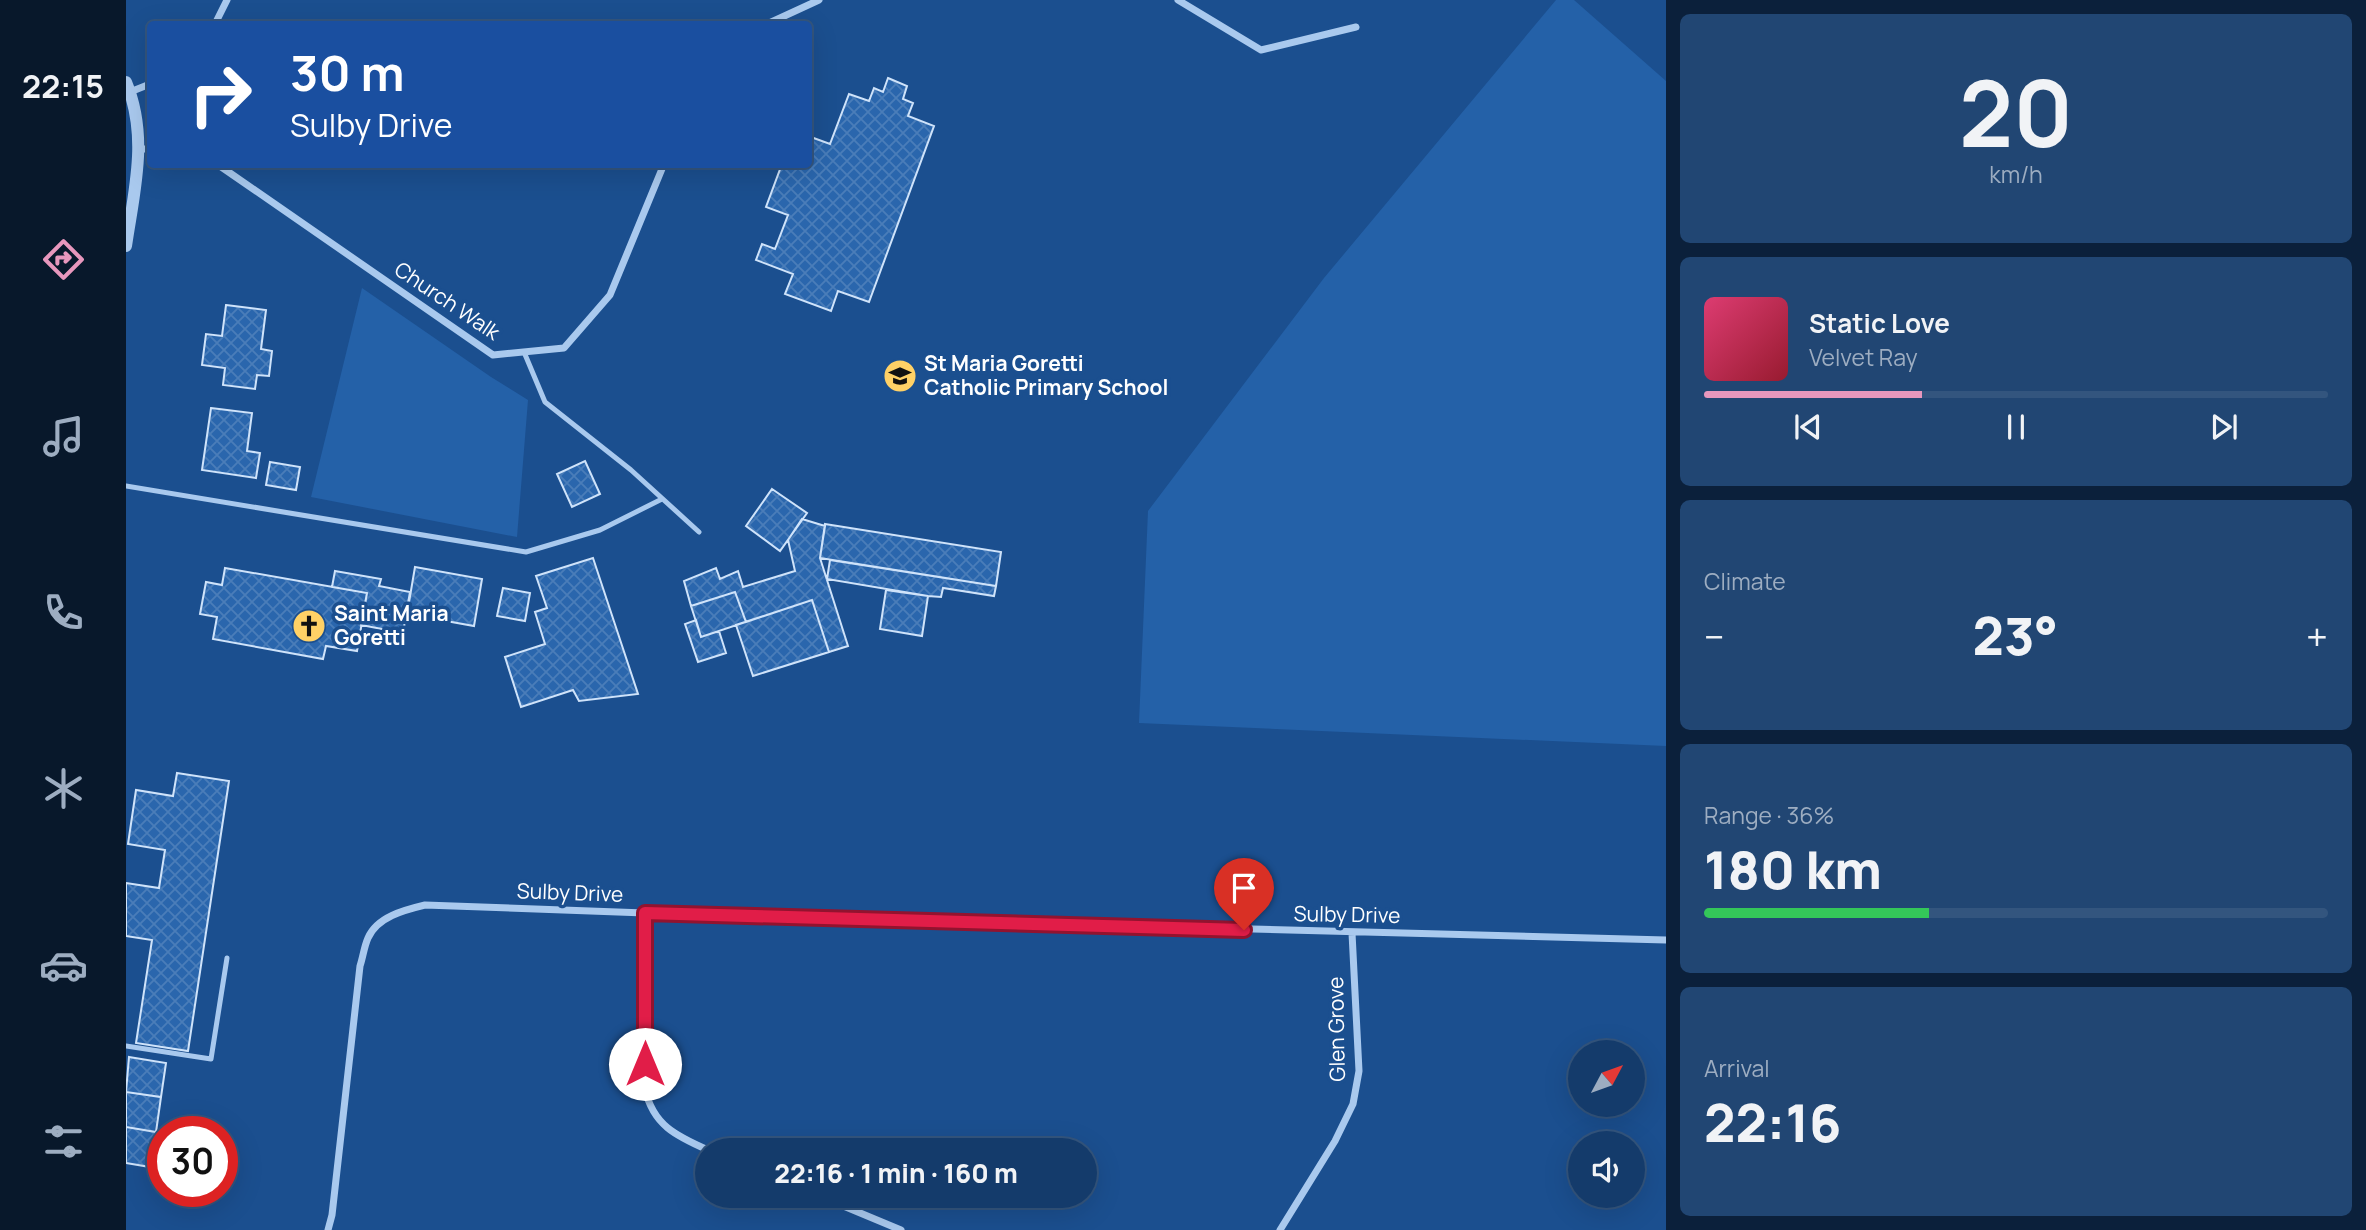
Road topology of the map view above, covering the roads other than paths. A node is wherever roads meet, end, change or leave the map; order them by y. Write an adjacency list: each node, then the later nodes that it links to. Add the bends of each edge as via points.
1 (227, 0): 4 (street)
2 (819, 0): 5 (street)
3 (1178, 0): 6 (street, via 1261,50)
4 (216, 21)
5 (774, 21)
6 (1356, 27)
7 (147, 84): 8 (street)
8 (128, 87): 9 (street)
9 (145, 149): 12 (street)
10 (223, 168): 13 (street, Church Walk, via 493,355)
11 (662, 168): 13 (street, Church Walk, via 610,295 564,348)
12 (126, 246)
13 (524, 352): 15 (lane, via 545,402)
14 (126, 486): 15 (lane, via 526,552 600,530)
15 (663, 499): 16 (lane)
16 (699, 532)
17 (645, 913): 18 (street, Sulby Drive); 22 (street, via 645,1089 657,1118); 24 (street, Sulby Drive, via 425,905 398,912 368,936 360,966)
18 (1352, 933): 19 (street, Sulby Drive); 26 (street, Glen Grove, via 1360,1070 1353,1104)
19 (1666, 940)
20 (227, 958): 21 (lane, via 211,1059)
21 (126, 1046)
22 (695, 1144)
23 (848, 1208): 25 (street)
24 (328, 1230)
25 (901, 1230)
26 (1280, 1230)

